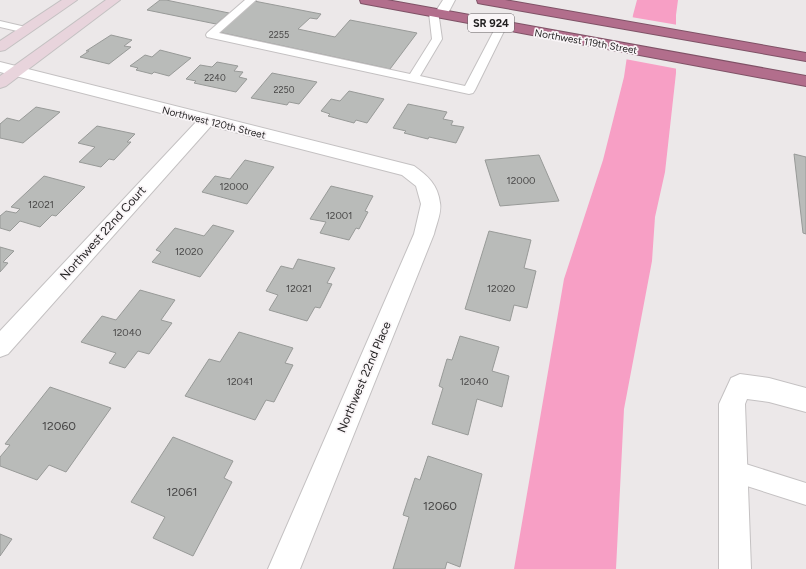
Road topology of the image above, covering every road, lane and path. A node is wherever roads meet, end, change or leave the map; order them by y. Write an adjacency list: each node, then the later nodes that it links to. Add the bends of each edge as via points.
1 (71, 0): 11 (main road)
2 (114, 0): 15 (main road)
3 (251, 0): 16 (lane, via 211,35)
4 (366, 0): 7 (highway, Northwest 119th Street / SR 924)
5 (449, 0): 7 (street)
6 (483, 0): 13 (highway, Northwest 119th Street / SR 924)
7 (437, 13): 10 (highway, Northwest 119th Street / SR 924); 16 (lane, via 437,39)
8 (10, 16): 9 (lane)
9 (0, 23): 11 (lane)
10 (502, 25): 16 (lane, via 469,90); 17 (highway, Northwest 119th Street / SR 924)
11 (26, 30): 12 (main road)
12 (0, 47)
13 (806, 57)
14 (0, 67): 15 (street, Northwest 120th Street)
15 (17, 71): 18 (main road); 19 (street, Northwest 120th Street)
16 (414, 78)
17 (806, 81)
18 (0, 83)
19 (207, 120): 20 (street, Northwest 120th Street, via 408,170); 21 (street, Northwest 22nd Court)
20 (424, 183): 25 (street, Northwest 22nd Place, via 431,204 424,234)
21 (0, 347)
22 (806, 400): 23 (street, via 769,390 740,386 732,404)
23 (733, 471): 24 (lane); 26 (street)
24 (806, 494)
25 (284, 569)
26 (735, 569)

